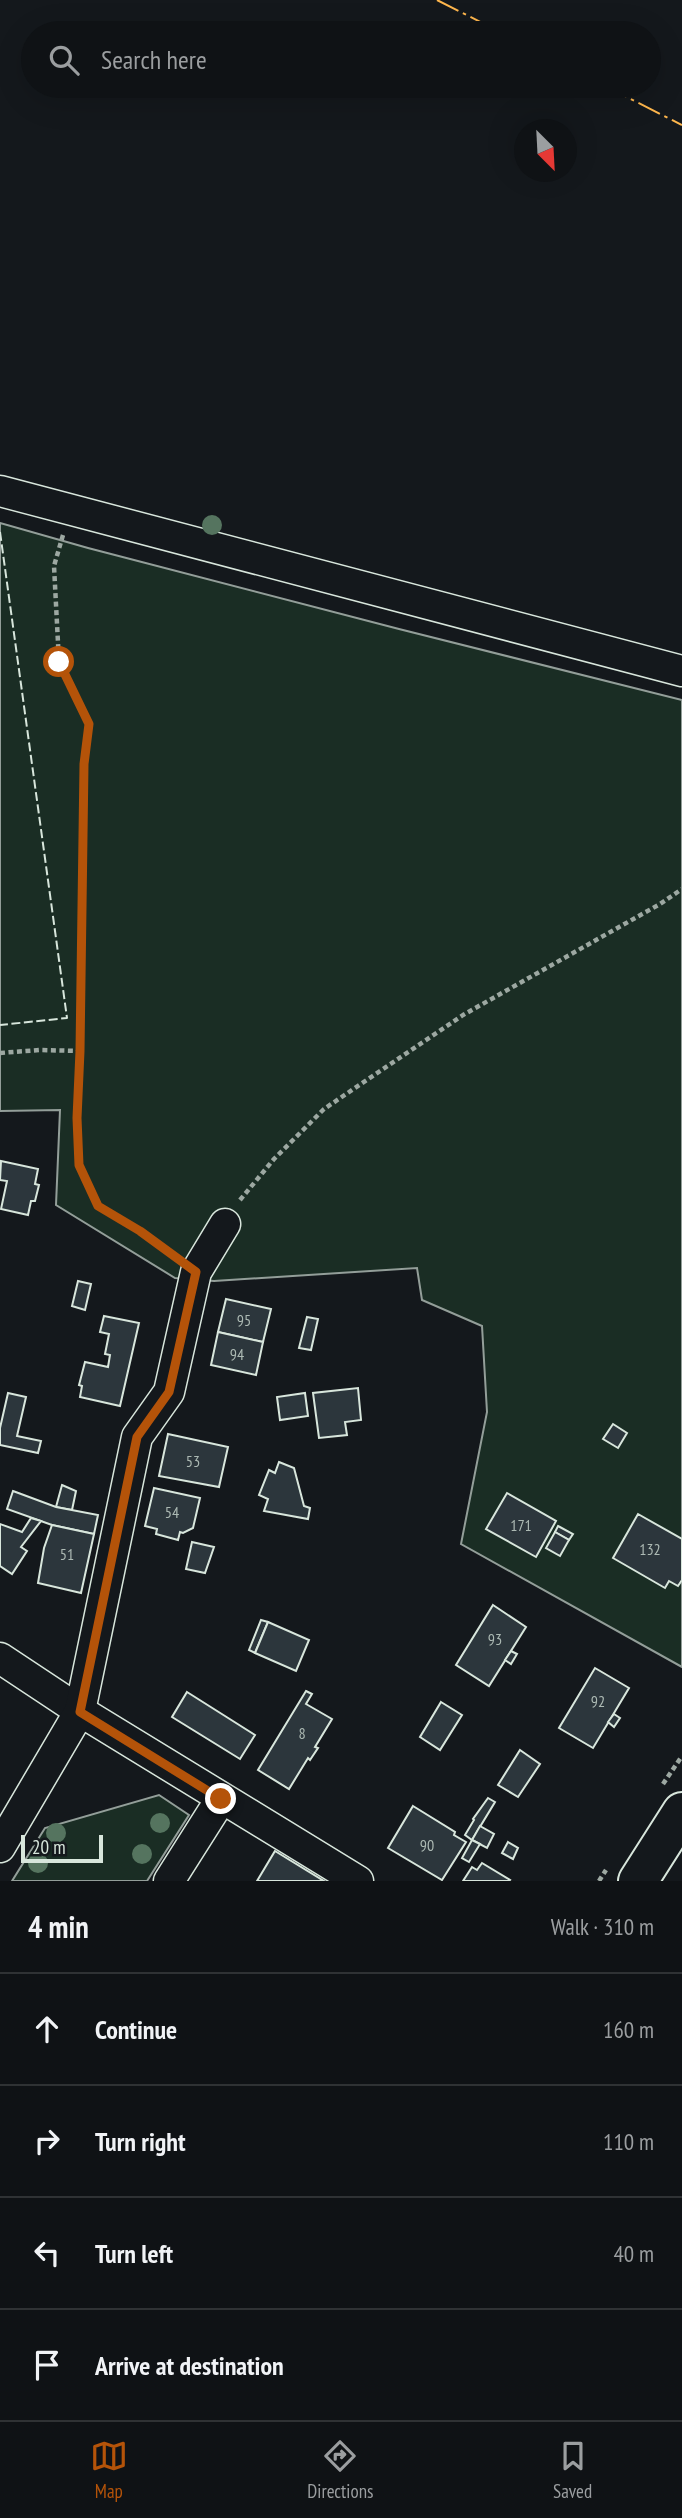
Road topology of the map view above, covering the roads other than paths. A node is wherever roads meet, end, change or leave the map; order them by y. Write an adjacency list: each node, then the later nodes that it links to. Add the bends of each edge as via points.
1 (0, 491): 2 (street)
2 (682, 671)
3 (225, 1224): 5 (street, via 196,1272 169,1392 137,1437)
4 (0, 1658): 5 (street)
5 (80, 1712): 6 (street); 8 (street)
6 (221, 1799): 9 (street); 10 (street)
7 (682, 1812): 11 (main road)
8 (0, 1847)
9 (169, 1881)
10 (358, 1881)
11 (638, 1881)

